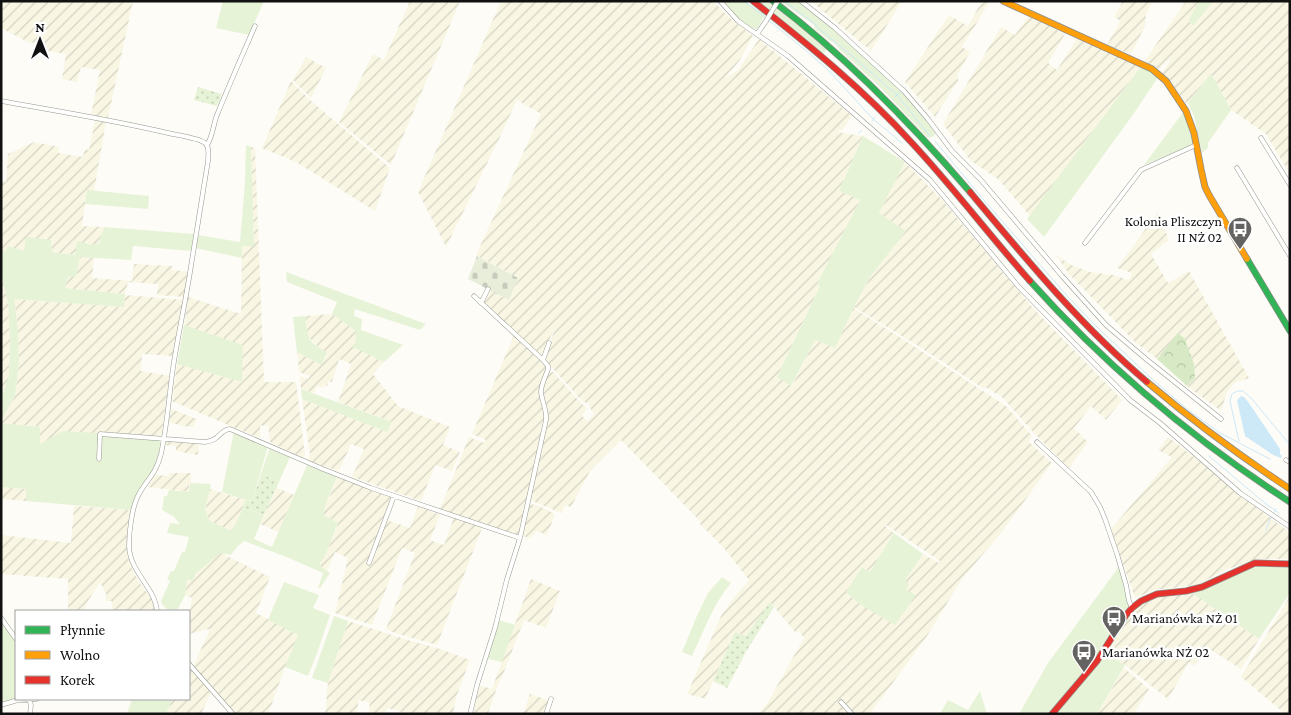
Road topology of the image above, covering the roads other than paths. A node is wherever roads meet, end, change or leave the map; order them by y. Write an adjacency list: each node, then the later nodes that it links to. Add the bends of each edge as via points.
1 (720, 1): 8 (street, via 734,18)
2 (753, 1): 29 (main road, via 827,61 879,110 1049,302 1108,362 1210,448)
3 (774, 1): 27 (main road, via 847,62 902,116 1041,276 1113,351 1192,420)
4 (778, 1): 8 (street, bridge)
5 (801, 1): 23 (street, via 904,91 952,151 1115,333)
6 (1003, 1): 12 (main road, via 1159,73 1185,108)
7 (255, 26): 11 (street)
8 (757, 34): 30 (street, via 788,56 930,180 1018,286 1130,400 1240,493)
9 (1, 101): 11 (street, via 153,130)
10 (1261, 138): 14 (street)
11 (207, 145): 24 (street, via 208,161)
12 (1196, 145): 15 (street, via 1141,170); 20 (main road, via 1209,195)
13 (1237, 168): 16 (street)
14 (1290, 185)
15 (1085, 243)
16 (1290, 256)
17 (488, 289): 19 (street)
18 (474, 296): 19 (street)
19 (481, 303): 22 (street)
20 (1290, 331)
21 (549, 343): 22 (street)
22 (543, 360): 31 (street, via 548,369 541,390 546,420)
23 (1220, 419)
24 (163, 439): 26 (street, via 100,434); 28 (street, via 208,442 226,429 232,429); 35 (street, via 156,468 135,504 130,545 135,568 153,596)
25 (1037, 442): 34 (street, via 1091,492 1100,507)
26 (99, 459)
27 (1290, 489)
28 (394, 496): 31 (street); 32 (street)
29 (1290, 502)
30 (1290, 527)
31 (520, 538): 46 (street)
32 (369, 563)
33 (1290, 564): 34 (main road, via 1254,563 1202,587 1154,595)
34 (1132, 608): 49 (main road, via 1099,659)
35 (157, 610)
36 (1, 618): 37 (street)
37 (15, 638)
38 (190, 665): 45 (street)
39 (18, 700): 43 (street)
40 (29, 700): 44 (street)
41 (551, 700): 47 (street)
42 (841, 702): 48 (street)
43 (1, 704)
44 (30, 714)
45 (233, 714)
46 (470, 714)
47 (546, 714)
48 (852, 714)
49 (1052, 714)

